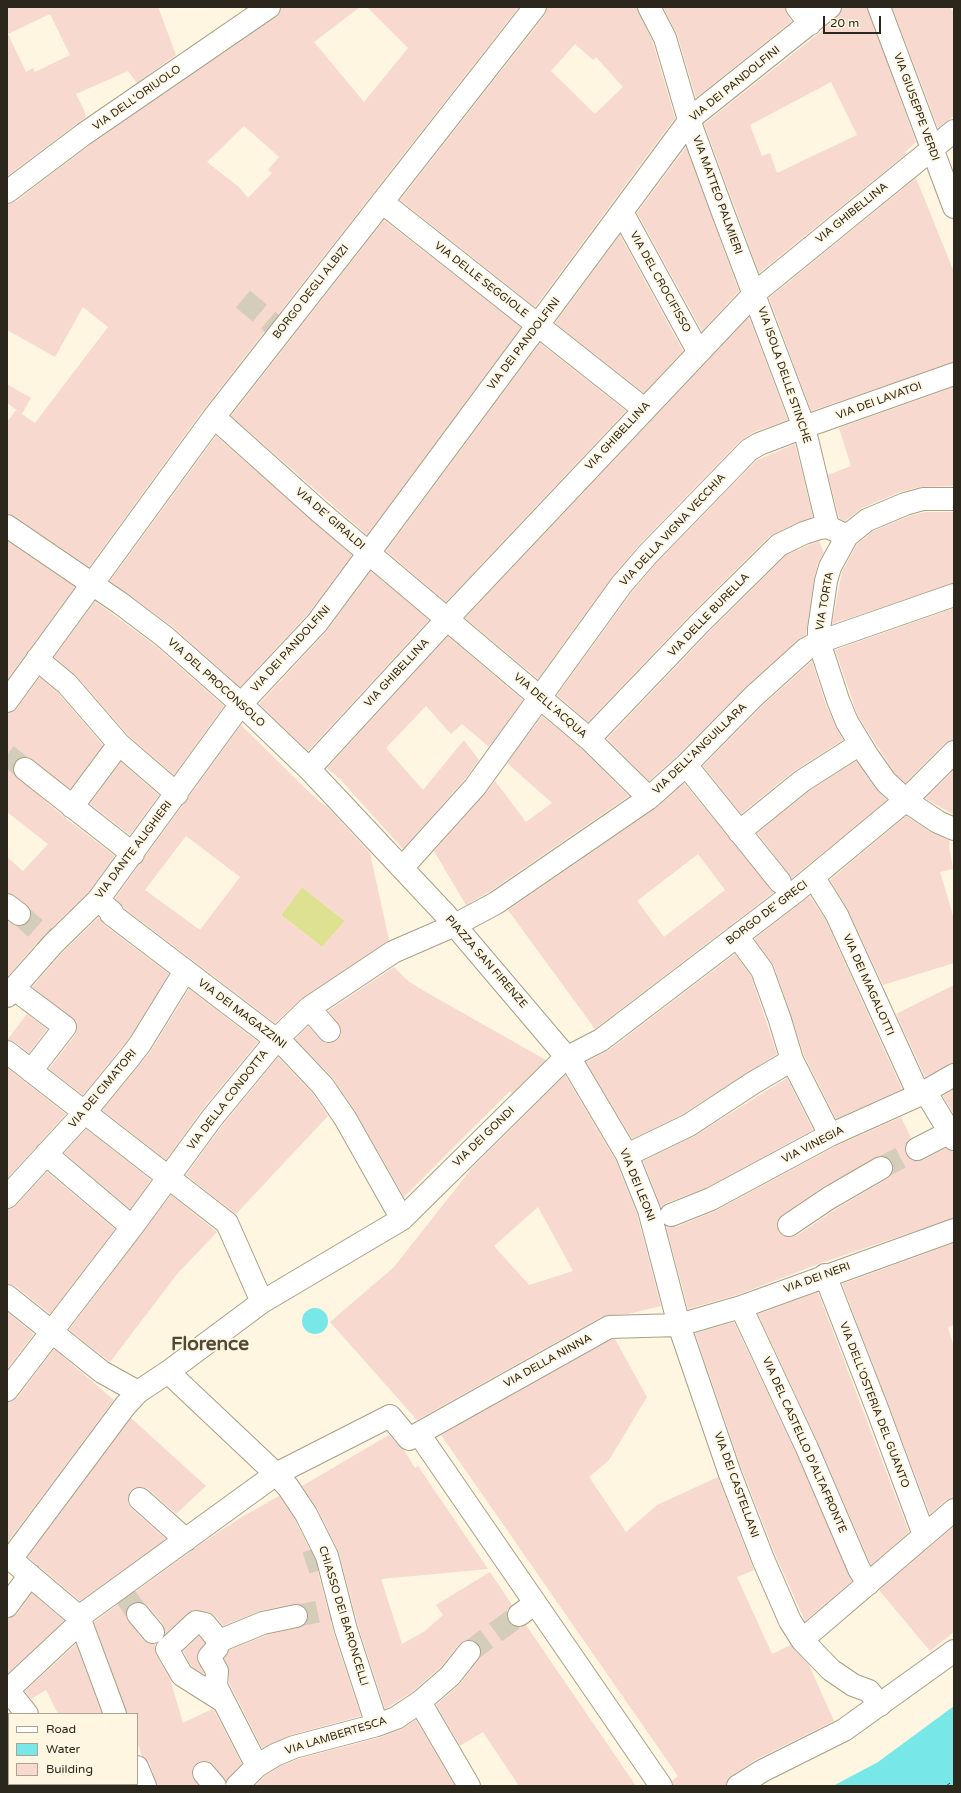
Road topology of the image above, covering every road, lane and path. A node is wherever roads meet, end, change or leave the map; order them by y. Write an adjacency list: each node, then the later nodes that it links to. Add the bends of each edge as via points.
1 (269, 7): 11 (street, VIA DELL'ORIUOLO, via 84,134)
2 (535, 7): 12 (street, BORGO DEGLI ALBIZI)
3 (649, 7): 8 (street, VIA MATTEO PALMIERI, via 665,38)
4 (797, 7): 7 (street)
5 (830, 7): 7 (street, VIA DEI PANDOLFINI)
6 (879, 7): 10 (street, VIA GIUSEPPE VERDI)
7 (810, 24): 8 (street, VIA DEI PANDOLFINI)
8 (689, 120): 14 (street, VIA DEI PANDOLFINI); 15 (street, VIA MATTEO PALMIERI)
9 (954, 132): 10 (street, VIA GHIBELLINA)
10 (931, 148): 13 (street, VIA GIUSEPPE VERDI); 15 (street, VIA GHIBELLINA)
11 (7, 192)
12 (382, 202): 16 (street, VIA DELLE SEGGIOLE); 20 (street, BORGO DEGLI ALBIZI)
13 (954, 207)
14 (622, 212): 16 (street, VIA DEI PANDOLFINI); 17 (street, VIA DEL CROCIFISSO)
15 (755, 293): 17 (street, VIA GHIBELLINA); 21 (street, VIA ISOLA DELLE STINCHE)
16 (538, 325): 19 (street, VIA DELLE SEGGIOLE); 25 (street, VIA DEI PANDOLFINI)
17 (698, 351): 19 (street, VIA GHIBELLINA)
18 (954, 374): 21 (street, VIA DEI LAVATOI)
19 (644, 408): 28 (street, VIA GHIBELLINA)
20 (214, 417): 25 (street, VIA DE' GIRALDI); 26 (street, BORGO DEGLI ALBIZI)
21 (804, 427): 24 (street, VIA ISOLA DELLE STINCHE); 31 (street, VIA DELLA VIGNA VECCHIA, via 759,444 742,456 622,584)
22 (954, 499): 24 (street, VIA TORTA, via 923,499 905,504)
23 (7, 526): 26 (street, VIA DEL PROCONSOLO)
24 (837, 532): 29 (street, VIA TORTA, via 820,617); 34 (street, VIA DELLE BURELLA, via 804,533 779,545)
25 (368, 552): 28 (street, VIA DE' GIRALDI); 33 (street, VIA DEI PANDOLFINI, via 317,623)
26 (94, 583): 30 (street, BORGO DEGLI ALBIZI); 33 (street, VIA DEL PROCONSOLO, via 165,638)
27 (954, 595): 29 (street, VIA DELL'ANGUILLARA)
28 (448, 618): 31 (street, VIA DELL'ACQUA); 40 (street, VIA GHIBELLINA)
29 (819, 642): 36 (street, via 838,700); 38 (street, VIA DELL'ANGUILLARA, via 791,661)
30 (37, 659): 32 (street, BORGO DEGLI ALBIZI); 35 (street, via 67,684)
31 (540, 696): 34 (street, VIA DELL'ACQUA); 48 (street, VIA DELLA VIGNA VECCHIA, via 474,787)
32 (7, 701)
33 (241, 704): 40 (street, VIA DEL PROCONSOLO); 41 (street, VIA DANTE ALIGHIERI)
34 (589, 739): 42 (street, VIA DELL'ACQUA)
35 (119, 744): 41 (street); 44 (street)
36 (860, 744): 43 (street, via 886,782); 46 (street, via 802,781)
37 (954, 752): 43 (street, BORGO DE' GRECI)
38 (686, 765): 42 (street, VIA DELL'ANGUILLARA); 46 (street)
39 (25, 769): 44 (street)
40 (309, 769): 48 (street, VIA DEL PROCONSOLO)
41 (177, 794): 47 (street, VIA DANTE ALIGHIERI)
42 (649, 798): 52 (street, VIA DELL'ANGUILLARA, via 496,903)
43 (906, 800): 45 (street, via 938,822); 49 (street, BORGO DE' GRECI)
44 (72, 806): 47 (street)
45 (954, 829)
46 (739, 832): 50 (street)
47 (133, 854): 51 (street, VIA DANTE ALIGHIERI)
48 (402, 868): 52 (street, PIAZZA SAN FIRENZE)
49 (814, 878): 50 (street, BORGO DE' GRECI); 64 (street, VIA DEI MAGALOTTI, via 837,915)
50 (785, 890): 53 (street, BORGO DE' GRECI)
51 (98, 900): 54 (street, VIA DEI MAGAZZINI, via 112,912 111,914); 55 (street, VIA DANTE ALIGHIERI, via 53,944)
52 (455, 925): 56 (street, VIA DELLA CONDOTTA, via 393,952); 60 (street, PIAZZA SAN FIRENZE)
53 (737, 936): 60 (street, BORGO DE' GRECI, via 601,1040); 61 (street, via 762,970)
54 (186, 971): 58 (street, VIA DEI MAGAZZINI); 65 (street, VIA DEI CIMATORI, via 140,1044)
55 (12, 990): 62 (street, via 65,1027)
56 (309, 1008): 57 (street); 58 (street, VIA DELLA CONDOTTA)
57 (329, 1031)
58 (277, 1039): 72 (street, VIA DELLA CONDOTTA, via 212,1118); 74 (street, VIA DEI MAGAZZINI, via 323,1086 346,1118)
59 (7, 1052): 62 (street)
60 (568, 1058): 70 (street, VIA DEI LEONI); 74 (street, VIA DEI GONDI)
61 (792, 1060): 66 (street); 70 (street, via 689,1125)
62 (32, 1071): 65 (street)
63 (954, 1075): 64 (street, VIA VINEGIA)
64 (922, 1093): 66 (street, VIA VINEGIA); 67 (street, VIA DEI MAGALOTTI)
65 (85, 1112): 69 (street, VIA DEI CIMATORI); 72 (street)
66 (830, 1135): 75 (street, VIA VINEGIA, via 712,1199)
67 (952, 1135): 68 (street)
68 (917, 1149)
69 (46, 1154): 73 (street, VIA DEI CIMATORI); 77 (street)
70 (627, 1155): 75 (street, VIA DEI LEONI)
71 (881, 1168): 76 (street)
72 (168, 1178): 77 (street, VIA DELLA CONDOTTA); 81 (street, via 227,1223)
73 (7, 1197)
74 (402, 1219): 81 (street, VIA DEI GONDI)
75 (660, 1219): 83 (street, VIA DEI LEONI)
76 (789, 1225)
77 (132, 1227): 84 (street, VIA DELLA CONDOTTA)
78 (954, 1230): 79 (street, VIA DEI NERI)
79 (825, 1275): 82 (street, VIA DEI NERI); 92 (street, VIA DELL'OSTERIA DEL GUANTO)
80 (7, 1296): 84 (street)
81 (262, 1302): 85 (street, VIA DEI GONDI)
82 (741, 1307): 83 (street, VIA DEI NERI); 96 (street, VIA DEL CASTELLO D'ALTAFRONTE)
83 (679, 1325): 88 (street, VIA DELLA NINNA, via 609,1327); 102 (street, VIA DEI CASTELLANI, via 730,1474 760,1552 790,1621)
84 (51, 1331): 86 (street, VIA DELLA CONDOTTA); 87 (street, via 102,1372)
85 (168, 1372): 87 (street, VIA DEI GONDI); 89 (street, CHIASSO DEI BARONCELLI)
86 (7, 1390)
87 (138, 1392): 94 (street, VIA DEI GONDI)
88 (415, 1430): 89 (street, via 390,1416); 118 (street, via 527,1609)
89 (283, 1482): 93 (street, via 229,1507); 112 (street, CHIASSO DEI BARONCELLI, via 306,1514 327,1556 338,1607)
90 (140, 1498): 93 (street)
91 (954, 1510): 92 (street)
92 (924, 1535): 96 (street)
93 (186, 1540): 97 (street)
94 (9, 1557): 95 (street)
95 (30, 1575): 98 (street); 100 (street)
96 (868, 1584): 102 (street)
97 (128, 1600): 100 (street); 101 (street)
98 (7, 1606)
99 (296, 1616): 103 (street, via 263,1623)
100 (75, 1624): 106 (street); 111 (street)
101 (153, 1632)
102 (802, 1640): 109 (street, VIA DEI CASTELLANI, via 831,1670 868,1691)
103 (219, 1641): 107 (street, via 209,1657 217,1671 216,1686); 107 (street, via 205,1624 196,1622 167,1649 182,1675)
104 (954, 1651): 109 (street)
105 (469, 1652): 108 (street, VIA LAMBERTESCA, via 450,1676)
106 (8, 1689): 110 (street)
107 (223, 1701): 113 (street)
108 (420, 1702): 112 (street, VIA LAMBERTESCA, via 396,1718); 117 (street)
109 (880, 1706): 119 (street, via 844,1730)
110 (26, 1713)
111 (115, 1713)
112 (377, 1725): 113 (street, VIA LAMBERTESCA, via 294,1748 270,1757)
113 (257, 1766): 116 (street, VIA LAMBERTESCA)
114 (138, 1769): 115 (street)
115 (145, 1786)
116 (237, 1786)
117 (469, 1786)
118 (661, 1786)
119 (738, 1786)

